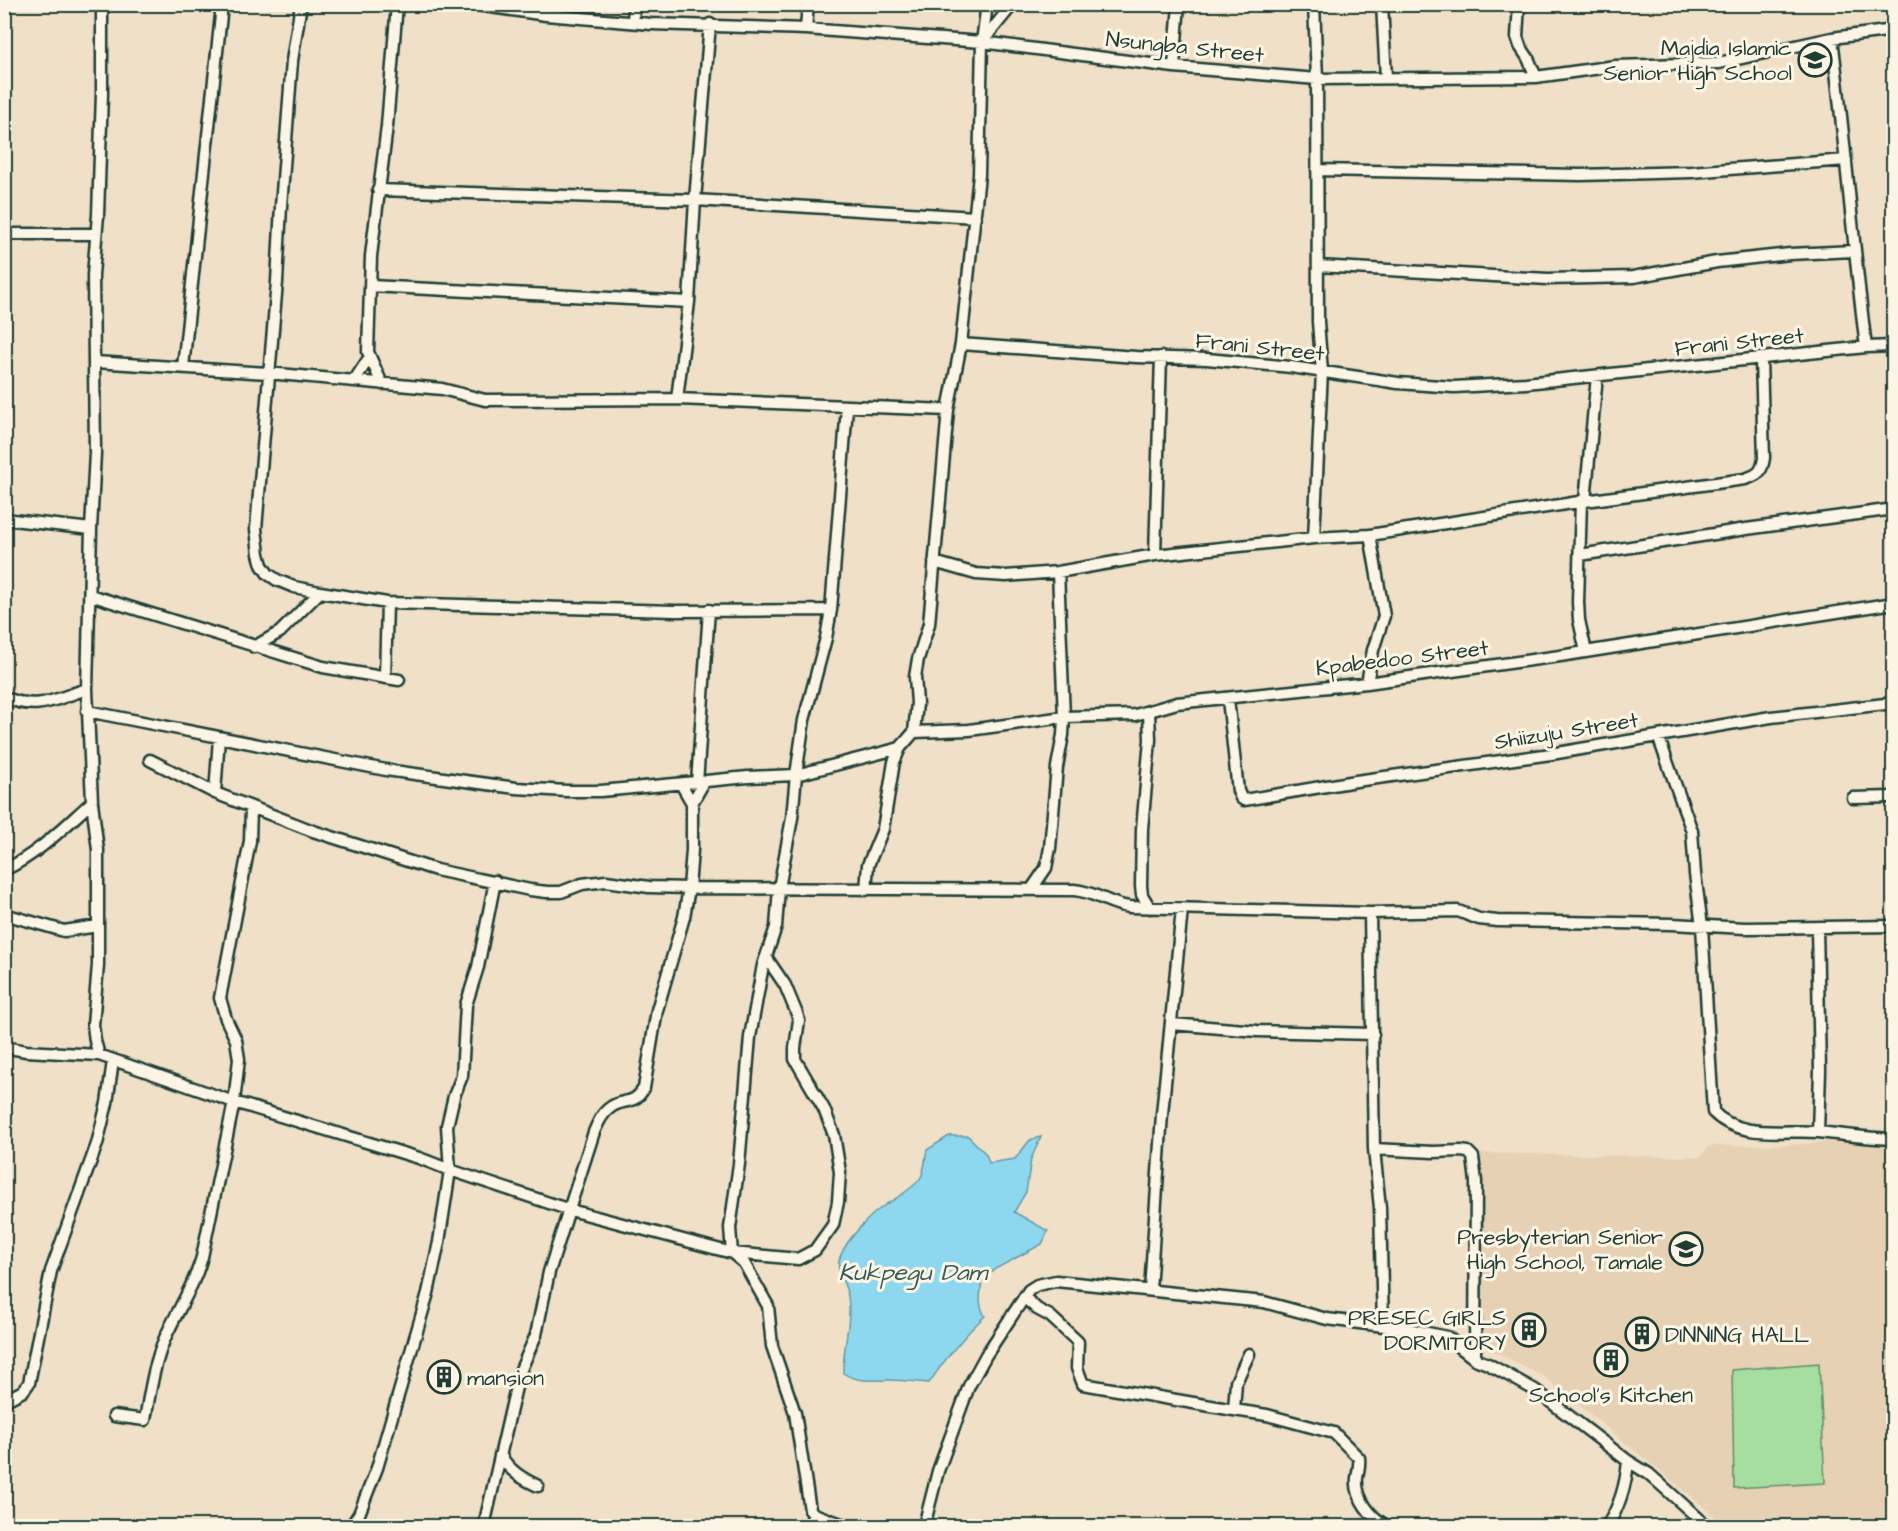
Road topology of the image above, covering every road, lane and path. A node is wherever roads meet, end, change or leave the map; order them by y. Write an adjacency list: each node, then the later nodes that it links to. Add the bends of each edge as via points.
1 (102, 4): 30 (street)
2 (220, 4): 42 (street)
3 (301, 4): 44 (street, via 292,61)
4 (397, 4): 26 (street)
5 (470, 4): 14 (street, Nsungba Street)
6 (634, 4): 14 (street)
7 (808, 4): 16 (street)
8 (987, 4): 19 (street)
9 (1013, 4): 19 (street)
10 (1179, 4): 20 (street)
11 (1314, 4): 23 (street)
12 (1382, 4): 22 (street)
13 (1519, 4): 21 (street, via 1517,38)
14 (633, 22): 15 (street, Nsungba Street)
15 (710, 24): 16 (street, Nsungba Street); 27 (street)
16 (806, 29): 19 (street, Nsungba Street)
17 (1893, 30): 18 (street, Nsungba Street)
18 (1832, 38): 21 (street, Nsungba Street, via 1719,63 1615,66); 24 (street)
19 (982, 42): 20 (street, Nsungba Street); 28 (street, via 980,175)
20 (1174, 67): 23 (street, Nsungba Street)
21 (1536, 77): 22 (street, Nsungba Street)
22 (1386, 78): 23 (street, Nsungba Street)
23 (1317, 79): 25 (street)
24 (1846, 160): 25 (street, via 1592,175); 31 (street)
25 (1317, 170): 32 (street)
26 (378, 190): 27 (street); 33 (street)
27 (695, 200): 28 (street); 34 (street)
28 (975, 217): 35 (street)
29 (4, 234): 30 (street)
30 (95, 234): 41 (street)
31 (1854, 251): 32 (street, via 1717,262 1622,277 1548,279); 37 (street)
32 (1318, 266): 43 (street)
33 (370, 286): 34 (street); 39 (street)
34 (689, 302): 48 (street)
35 (961, 344): 38 (street, Frani Street); 50 (street)
36 (1893, 346): 37 (street, Frani Street)
37 (1866, 347): 40 (street, Frani Street)
38 (1161, 357): 43 (street, Frani Street); 57 (street)
39 (369, 358): 46 (street); 47 (street)
40 (1761, 360): 45 (street, Frani Street); 51 (street, via 1764,458 1756,475)
41 (95, 362): 42 (street); 54 (street)
42 (183, 367): 44 (street)
43 (1322, 371): 45 (street, Frani Street, via 1454,387); 56 (street)
44 (268, 373): 46 (street); 61 (street, via 256,529 259,554 268,574 277,580)
45 (1597, 376): 51 (street)
46 (354, 381): 47 (street)
47 (382, 384): 48 (street, via 442,390 485,400)
48 (677, 399): 49 (street)
49 (848, 406): 50 (street); 66 (street)
50 (948, 410): 59 (street)
51 (1583, 501): 55 (street); 58 (street)
52 (1893, 509): 58 (street)
53 (4, 519): 54 (street)
54 (91, 529): 62 (street)
55 (1370, 535): 56 (street); 71 (street, via 1384,616)
56 (1314, 538): 57 (street)
57 (1155, 555): 60 (street)
58 (1580, 555): 68 (street, via 1579,611)
59 (934, 562): 60 (street, via 976,574); 79 (street, via 929,624 915,677)
60 (1058, 572): 78 (street)
61 (320, 592): 63 (street); 67 (street, via 280,632)
62 (90, 595): 67 (street); 72 (street)
63 (387, 603): 65 (street); 69 (street)
64 (1893, 603): 68 (street, Kpabedoo Street)
65 (709, 610): 66 (street); 85 (street)
66 (831, 610): 84 (street, via 804,720)
67 (254, 647): 69 (street, via 323,667)
68 (1586, 652): 71 (street, Kpabedoo Street)
69 (385, 678): 70 (street)
70 (399, 680)
71 (1367, 683): 74 (street, Kpabedoo Street)
72 (87, 689): 73 (street, via 34,705); 76 (street)
73 (4, 697)
74 (1228, 699): 77 (street, Kpabedoo Street, via 1177,703); 80 (street, Shiizuju Street, via 1238,791 1244,800)
75 (1893, 703): 80 (street, Shiizuju Street, via 1771,717)
76 (87, 711): 81 (street); 90 (street)
77 (1149, 712): 78 (street, Kpabedoo Street); 99 (street, via 1141,886)
78 (1064, 717): 79 (street, Kpabedoo Street, via 969,730); 98 (street, via 1047,868)
79 (914, 732): 82 (street)
80 (1658, 736): 104 (street, via 1692,831)
81 (219, 738): 86 (street, via 386,770 516,788 601,791); 87 (street)
82 (900, 748): 84 (street); 97 (street, via 880,838 868,865)
83 (150, 760): 87 (street)
84 (796, 775): 85 (street); 96 (street)
85 (701, 783): 86 (street); 91 (street)
86 (681, 784): 91 (street)
87 (215, 793): 92 (street)
88 (1893, 797): 89 (street)
89 (1853, 798)
90 (92, 802): 93 (street, via 15,866); 103 (street, via 98,850)
91 (692, 803): 95 (street)
92 (251, 807): 94 (street, via 399,860); 113 (street, via 250,841 220,998 239,1059)
93 (4, 870)
94 (495, 881): 95 (street, via 547,892 561,892 592,882); 117 (street, via 478,967 466,1005 462,1076 447,1126)
95 (689, 888): 96 (street); 118 (street, via 659,1003 644,1089 637,1098 611,1107 599,1122)
96 (779, 888): 97 (street); 107 (street, via 776,927)
97 (866, 890): 98 (street)
98 (1031, 890): 99 (street, via 1084,891 1122,906)
99 (1150, 908): 100 (street)
100 (1182, 909): 101 (street); 108 (street)
101 (1370, 913): 104 (street, via 1458,911 1497,921); 109 (street)
102 (4, 914): 103 (street, via 64,931)
103 (98, 926): 111 (street, via 93,1025)
104 (1702, 926): 106 (street); 114 (street, via 1713,1112 1730,1124 1748,1129)
105 (1893, 926): 106 (street)
106 (1817, 928): 114 (street)
107 (766, 957): 119 (street, via 750,1037 730,1228); 119 (street, via 785,985 799,1020 795,1059 834,1135 840,1172 838,1202 833,1225 815,1250 798,1259)
108 (1172, 1024): 109 (street, via 1269,1032); 120 (street)
109 (1373, 1034): 116 (street)
110 (4, 1047): 111 (street)
111 (99, 1055): 112 (street)
112 (113, 1061): 113 (street); 125 (street, via 97,1144 51,1271 29,1383)
113 (234, 1102): 117 (street); 127 (street, via 199,1267 165,1339 150,1387 145,1420)
114 (1818, 1132): 115 (street)
115 (1893, 1139)
116 (1374, 1149): 122 (street); 124 (street, via 1461,1150 1473,1156)
117 (450, 1170): 118 (street); 132 (street, via 428,1293 377,1468)
118 (570, 1210): 119 (street); 128 (street, via 549,1272 536,1335 519,1374)
119 (732, 1253): 131 (street, via 744,1263 768,1306 772,1346 795,1413 808,1505)
120 (1150, 1290): 121 (street, via 1056,1281 1037,1285); 122 (street, via 1264,1302 1327,1319)
121 (1024, 1297): 126 (street, via 1078,1342 1077,1368 1083,1384); 136 (street, via 969,1386 938,1471)
122 (1383, 1326): 124 (street, via 1447,1337)
123 (1249, 1354): 126 (street, via 1236,1382)
124 (1475, 1359): 129 (street, via 1535,1390)
125 (4, 1401)
126 (1234, 1410): 137 (street, via 1334,1433 1359,1458 1361,1500 1377,1522)
127 (114, 1416)
128 (500, 1455): 130 (street, via 517,1475); 133 (street)
129 (1628, 1461): 138 (street, via 1623,1495); 139 (street, via 1649,1474)
130 (538, 1486)
131 (814, 1514): 134 (street); 135 (street)
132 (351, 1527)
133 (484, 1527)
134 (809, 1527)
135 (847, 1527)
136 (924, 1527)
137 (1387, 1527)
138 (1607, 1527)
139 (1707, 1527)

